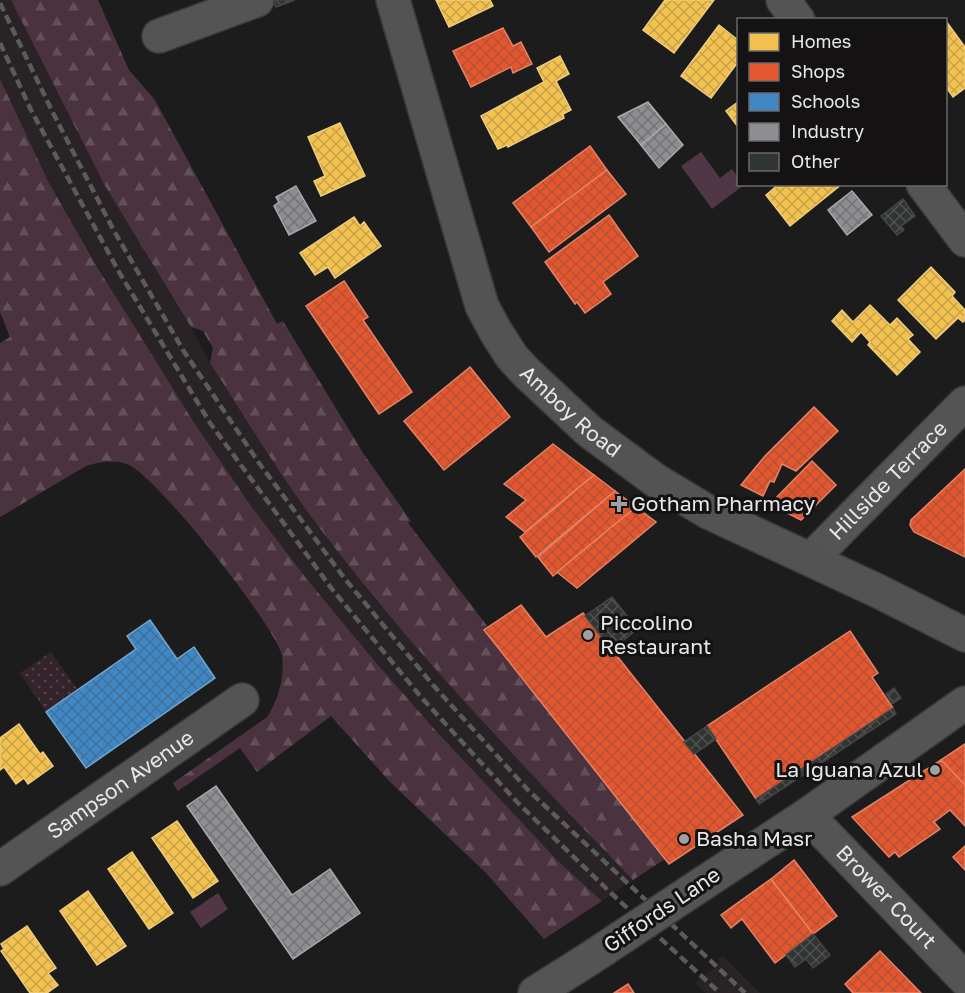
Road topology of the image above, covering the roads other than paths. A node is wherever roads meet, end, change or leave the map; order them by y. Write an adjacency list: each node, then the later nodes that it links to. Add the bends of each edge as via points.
1 (214, 0): 2 (street, via 156,30)
2 (257, 0)
3 (393, 0): 9 (main road, Amboy Road, via 482,306 512,357 589,431 655,480 708,512)
4 (783, 0): 5 (street)
5 (796, 18)
6 (924, 186): 7 (street)
7 (965, 240)
8 (965, 403): 9 (street, Hillside Terrace)
9 (811, 559): 10 (main road, Amboy Road)
10 (965, 635)
11 (242, 700): 14 (street, Sampson Avenue)
12 (965, 703): 13 (street, Giffords Lane)
13 (807, 814): 15 (street, Brower Court); 16 (street, Giffords Lane, bridge)
14 (0, 869)
15 (965, 979)
16 (535, 993)

